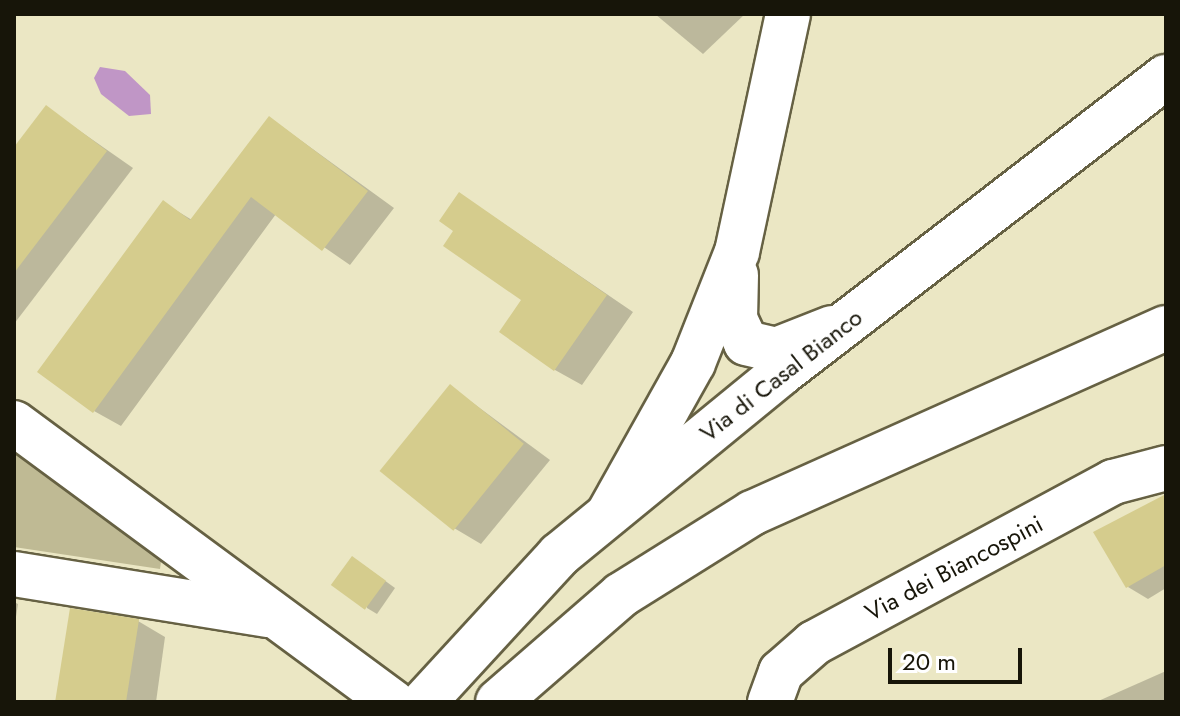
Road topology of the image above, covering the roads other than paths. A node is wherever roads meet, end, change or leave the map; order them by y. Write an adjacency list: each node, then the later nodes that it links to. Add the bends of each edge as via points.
1 (788, 14): 3 (street)
2 (1166, 77): 4 (street, Via di Casal Bianco)
3 (737, 252): 4 (street, via 735,319 746,343 776,350); 8 (street, via 693,363)
4 (848, 321): 8 (street, Via di Casal Bianco)
5 (1166, 328): 13 (street, via 847,466 718,532 610,603)
6 (14, 423): 10 (street)
7 (1166, 468): 14 (street, Via dei Biancospini, via 1113,482 814,643 781,672)
8 (608, 515): 12 (street, Via di Casal Bianco, via 516,595)
9 (14, 574): 10 (street)
10 (276, 616): 11 (street)
11 (393, 702)
12 (424, 702)
13 (498, 702)
14 (770, 702)

